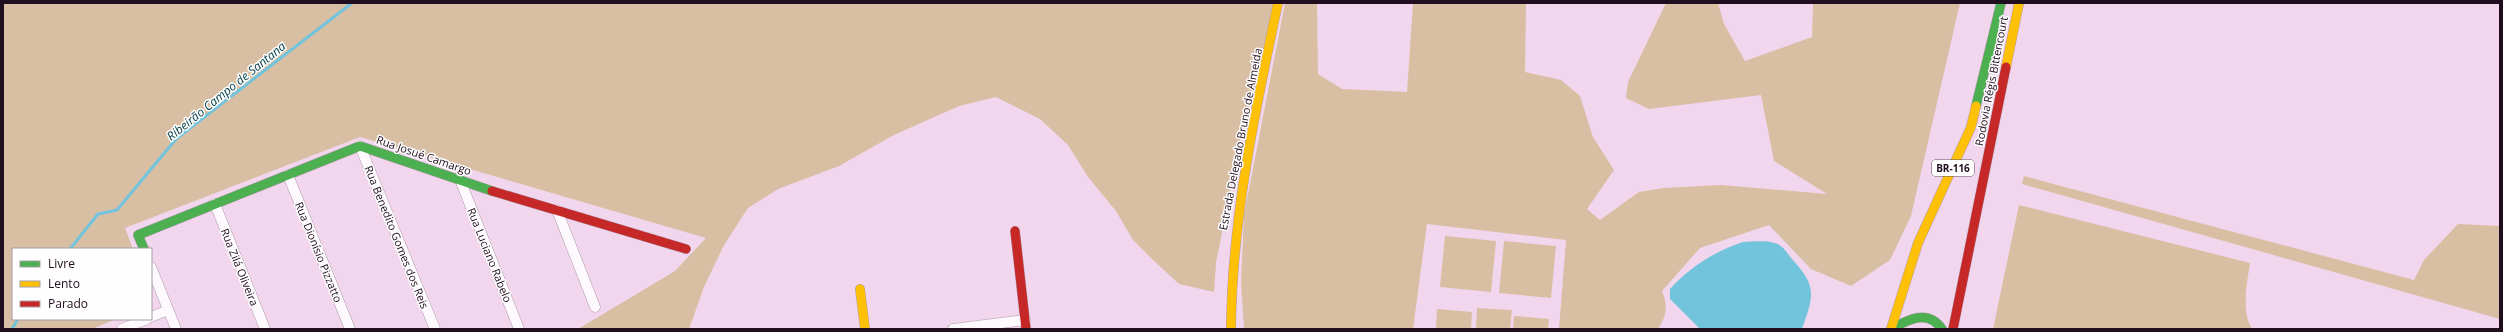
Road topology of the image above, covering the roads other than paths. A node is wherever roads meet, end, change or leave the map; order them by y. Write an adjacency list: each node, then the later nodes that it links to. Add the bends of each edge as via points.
1 (1278, 3): 27 (main road, Estrada Delegado Bruno de Almeida, via 1235,218)
2 (2001, 3): 28 (main road, Rodovia Régis Bittencourt / BR-116, via 1971,127 1918,243)
3 (2019, 3): 30 (main road, Rodovia Régis Bittencourt / BR-116)
4 (360, 146): 5 (main road, Rua Josué Camargo); 6 (main road, Rua Josué Camargo); 23 (street, Rua Benedito Gomes dos Reis)
5 (288, 175): 7 (main road, Rua Josué Camargo); 22 (street, Rua Dionísio Pizzatto)
6 (461, 182): 8 (main road, Rua Josué Camargo); 24 (street, Rua Luciano Rabelo)
7 (215, 204): 10 (main road, Rua Josué Camargo, via 138,235); 21 (street, Rua Zilá Oliveira)
8 (557, 210): 11 (main road, Rua Josué Camargo); 14 (street)
9 (1015, 231): 18 (main road)
10 (144, 248)
11 (686, 249)
12 (152, 270): 15 (street)
13 (860, 289): 25 (main road)
14 (595, 307)
15 (168, 310): 16 (street); 20 (street)
16 (152, 317)
17 (144, 320): 19 (street)
18 (1026, 325): 26 (street)
19 (122, 329)
20 (176, 329)
21 (265, 329)
22 (350, 329)
23 (435, 329)
24 (519, 329)
25 (865, 329)
26 (953, 329)
27 (1231, 329)
28 (1891, 329): 29 (main road, via 1909,319 1924,316 1933,320)
29 (1942, 329)
30 (1953, 329)

